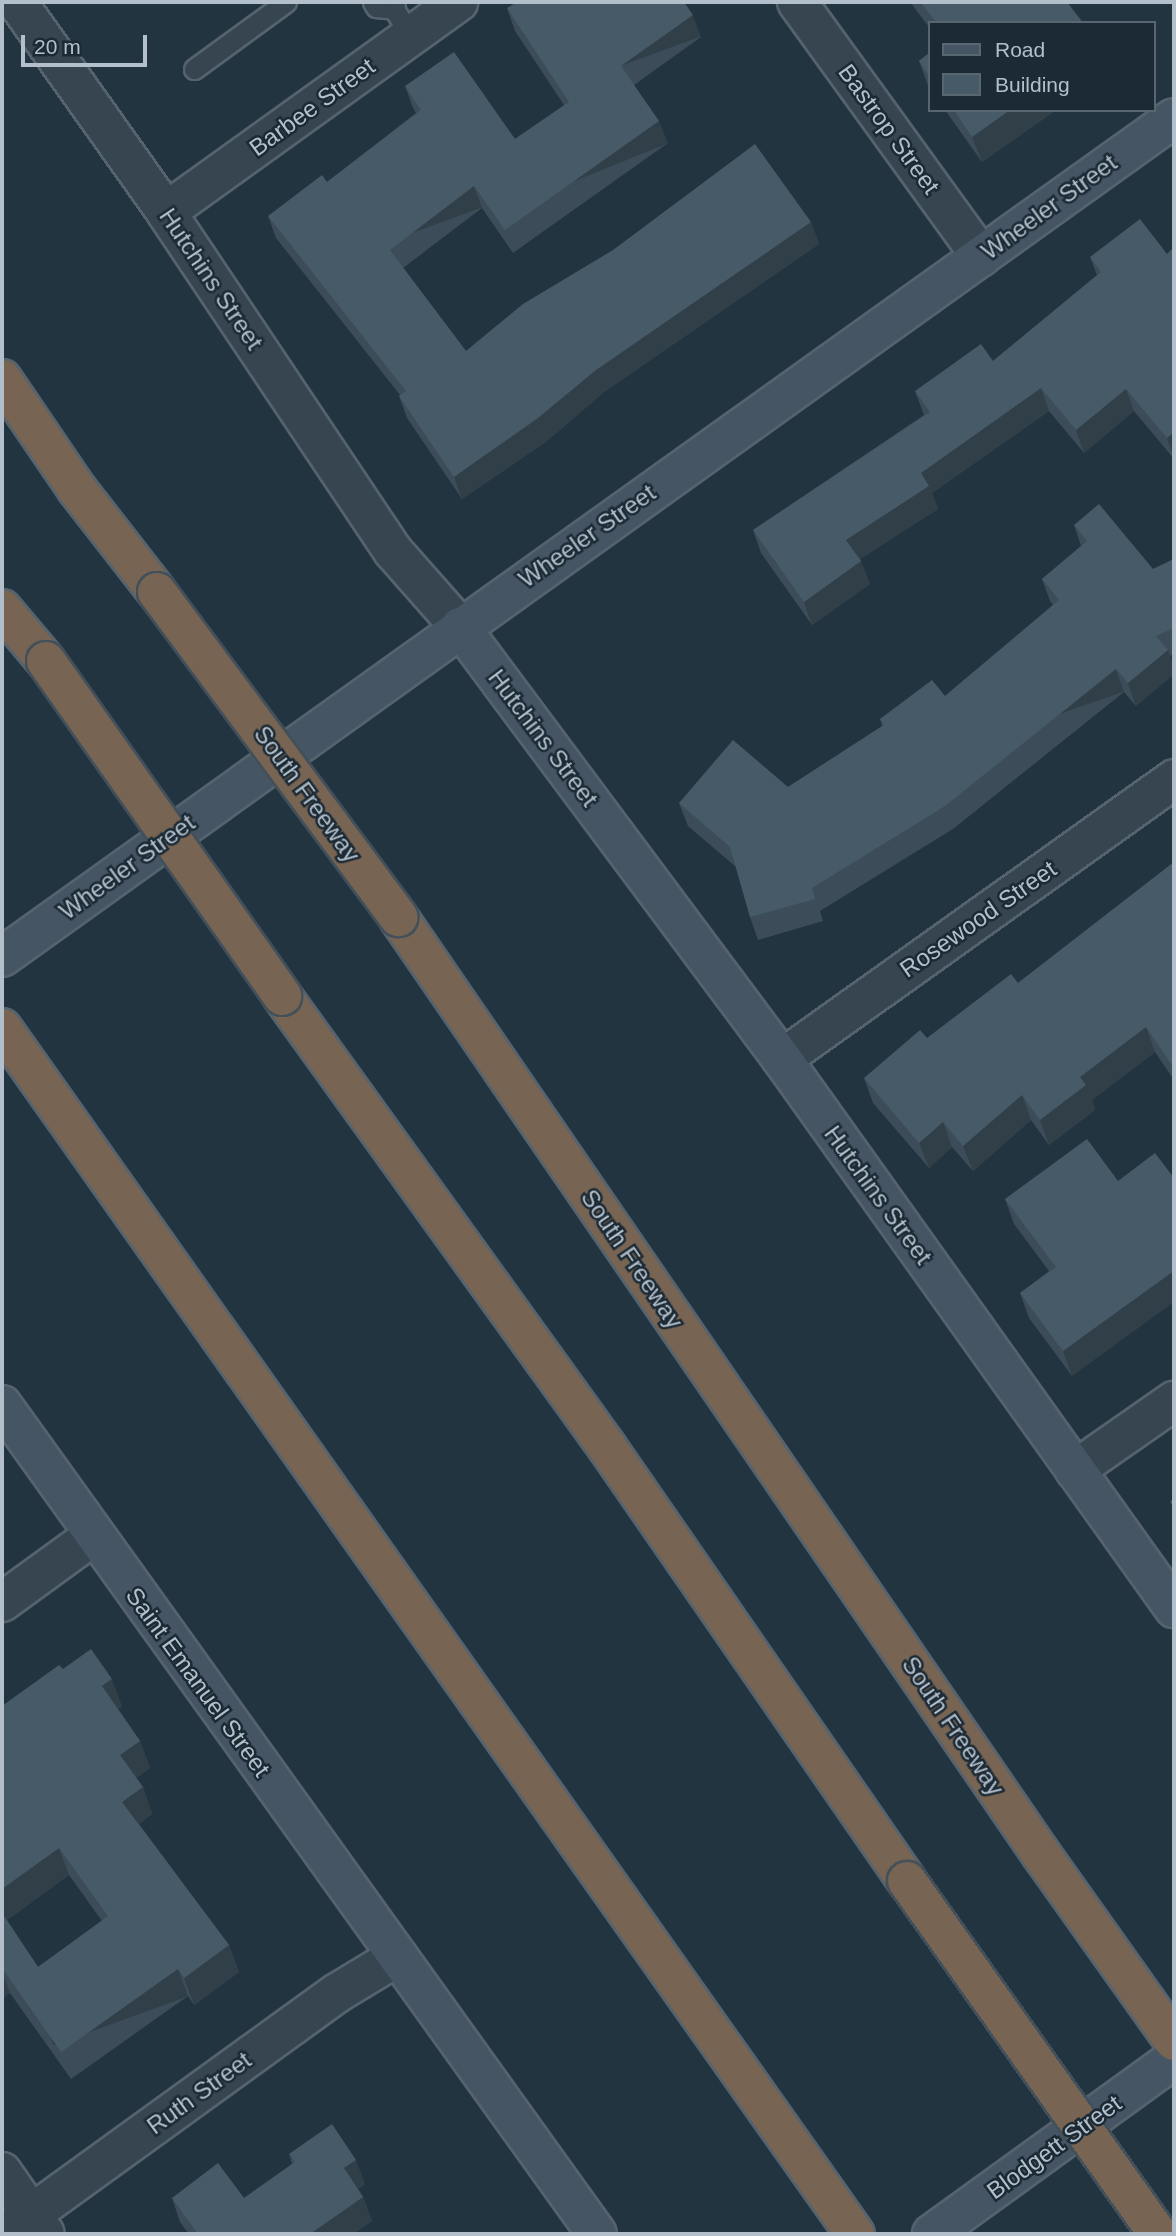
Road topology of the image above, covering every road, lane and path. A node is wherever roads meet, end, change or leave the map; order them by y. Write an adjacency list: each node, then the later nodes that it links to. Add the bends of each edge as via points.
1 (17, 2): 9 (street, Hutchins Street)
2 (286, 2): 7 (lane)
3 (373, 2): 6 (lane)
4 (458, 2): 6 (street, Barbee Street)
5 (797, 2): 10 (street, Bastrop Street)
6 (400, 15): 9 (street, Barbee Street)
7 (194, 69)
8 (1174, 118): 10 (main road, Wheeler Street)
9 (166, 212): 15 (street, Hutchins Street, via 393,551)
10 (981, 256): 15 (main road, Wheeler Street)
11 (2, 379): 13 (highway)
12 (2, 400): 13 (highway)
13 (76, 488): 27 (highway, South Freeway, bridge, via 398,917)
14 (2, 609): 34 (highway, bridge, via 46,661 607,1447)
15 (460, 627): 17 (main road, Wheeler Street); 19 (main road, Hutchins Street)
16 (1174, 779): 19 (street, Rosewood Street)
17 (2, 957)
18 (2, 1028): 32 (highway)
19 (782, 1059): 22 (main road, Hutchins Street)
20 (1174, 1401): 22 (street)
21 (2, 1405): 23 (main road, Saint Emanuel Street)
22 (1075, 1470): 25 (main road, Hutchins Street)
23 (93, 1536): 24 (street); 26 (main road, Saint Emanuel Street)
24 (2, 1602)
25 (1174, 1608)
26 (397, 1956): 30 (street, Ruth Street, via 337,1993); 31 (main road, Saint Emanuel Street)
27 (1174, 2041)
28 (1174, 2059): 33 (main road, Blodgett Street)
29 (2, 2172): 30 (street)
30 (27, 2228)
31 (597, 2234)
32 (855, 2234)
33 (932, 2234)
34 (1158, 2234)

